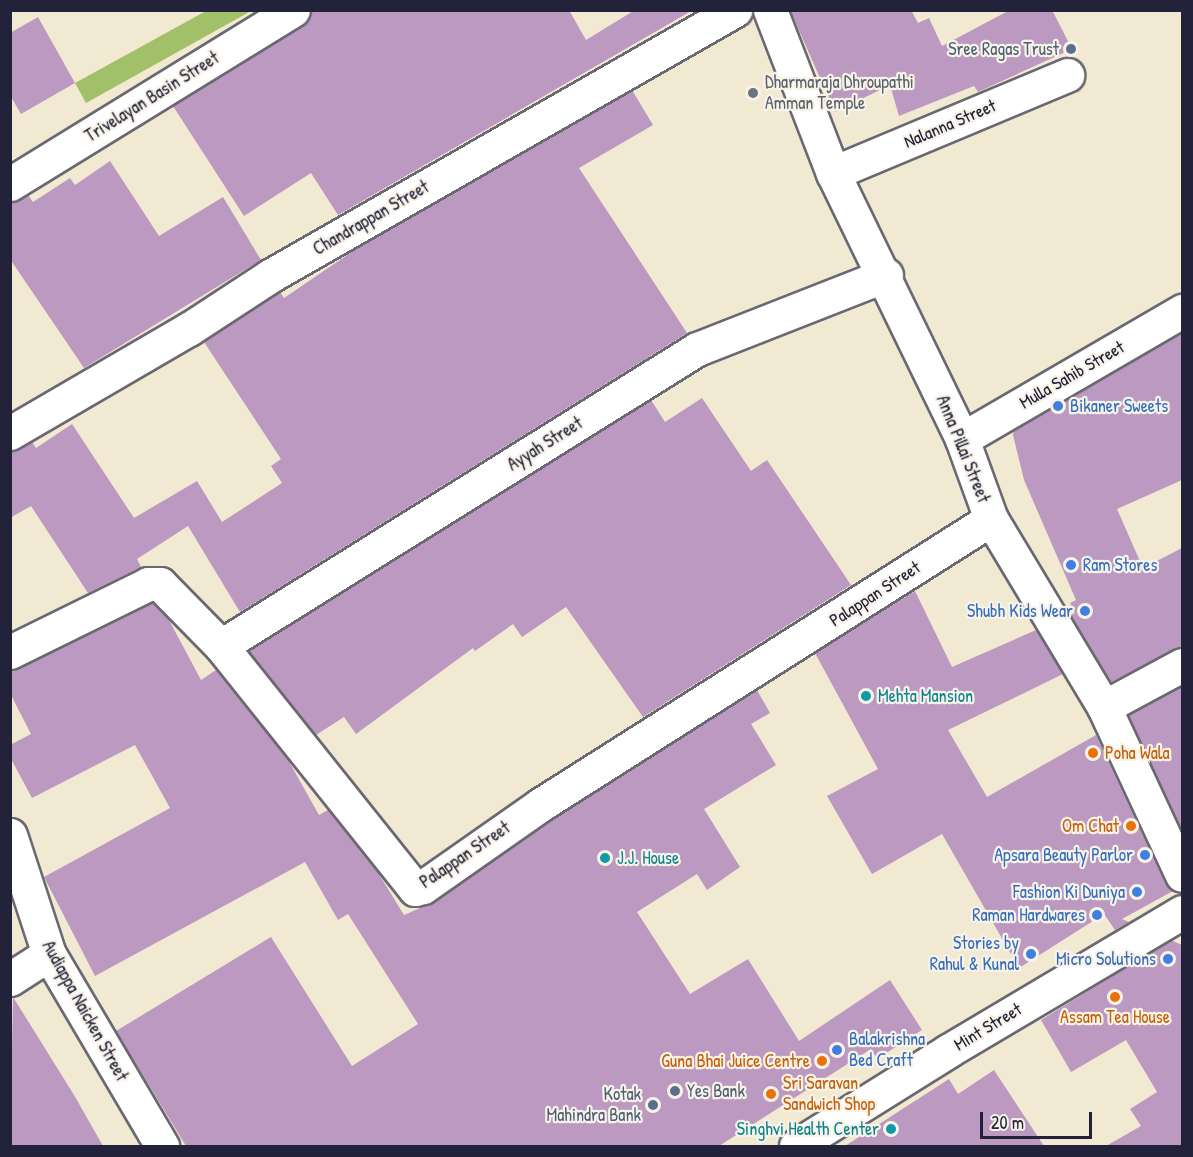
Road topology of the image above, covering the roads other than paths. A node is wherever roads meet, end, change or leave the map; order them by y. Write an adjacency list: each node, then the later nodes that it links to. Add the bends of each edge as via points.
1 (293, 10): 6 (street, Trivelayan Basin Street)
2 (735, 10): 9 (street, Chandrappan Street, via 270,276 189,329)
3 (770, 10): 5 (street, Anna Pillai Street)
4 (1066, 75): 5 (street, Nalanna Street)
5 (833, 173): 7 (street, Anna Pillai Street)
6 (10, 184)
7 (886, 275): 10 (street, Anna Pillai Street); 12 (street, Ayyah Street, via 697,349)
8 (1182, 311): 10 (street, Mulla Sahib Street)
9 (10, 433)
10 (962, 439): 11 (street, Anna Pillai Street)
11 (991, 519): 12 (street, Palappan Street, via 540,805 415,889); 15 (street, Anna Pillai Street)
12 (221, 646): 13 (street, Palappan Street, via 160,584 148,584)
13 (10, 652)
14 (1182, 665): 15 (street)
15 (1104, 707): 17 (street, Anna Pillai Street)
16 (10, 835): 19 (street, Audiappa Naicken Street)
17 (1182, 875)
18 (1182, 912): 22 (street, Mint Street)
19 (49, 954): 20 (street); 21 (street, Audiappa Naicken Street)
20 (10, 979)
21 (162, 1146)
22 (796, 1146)

